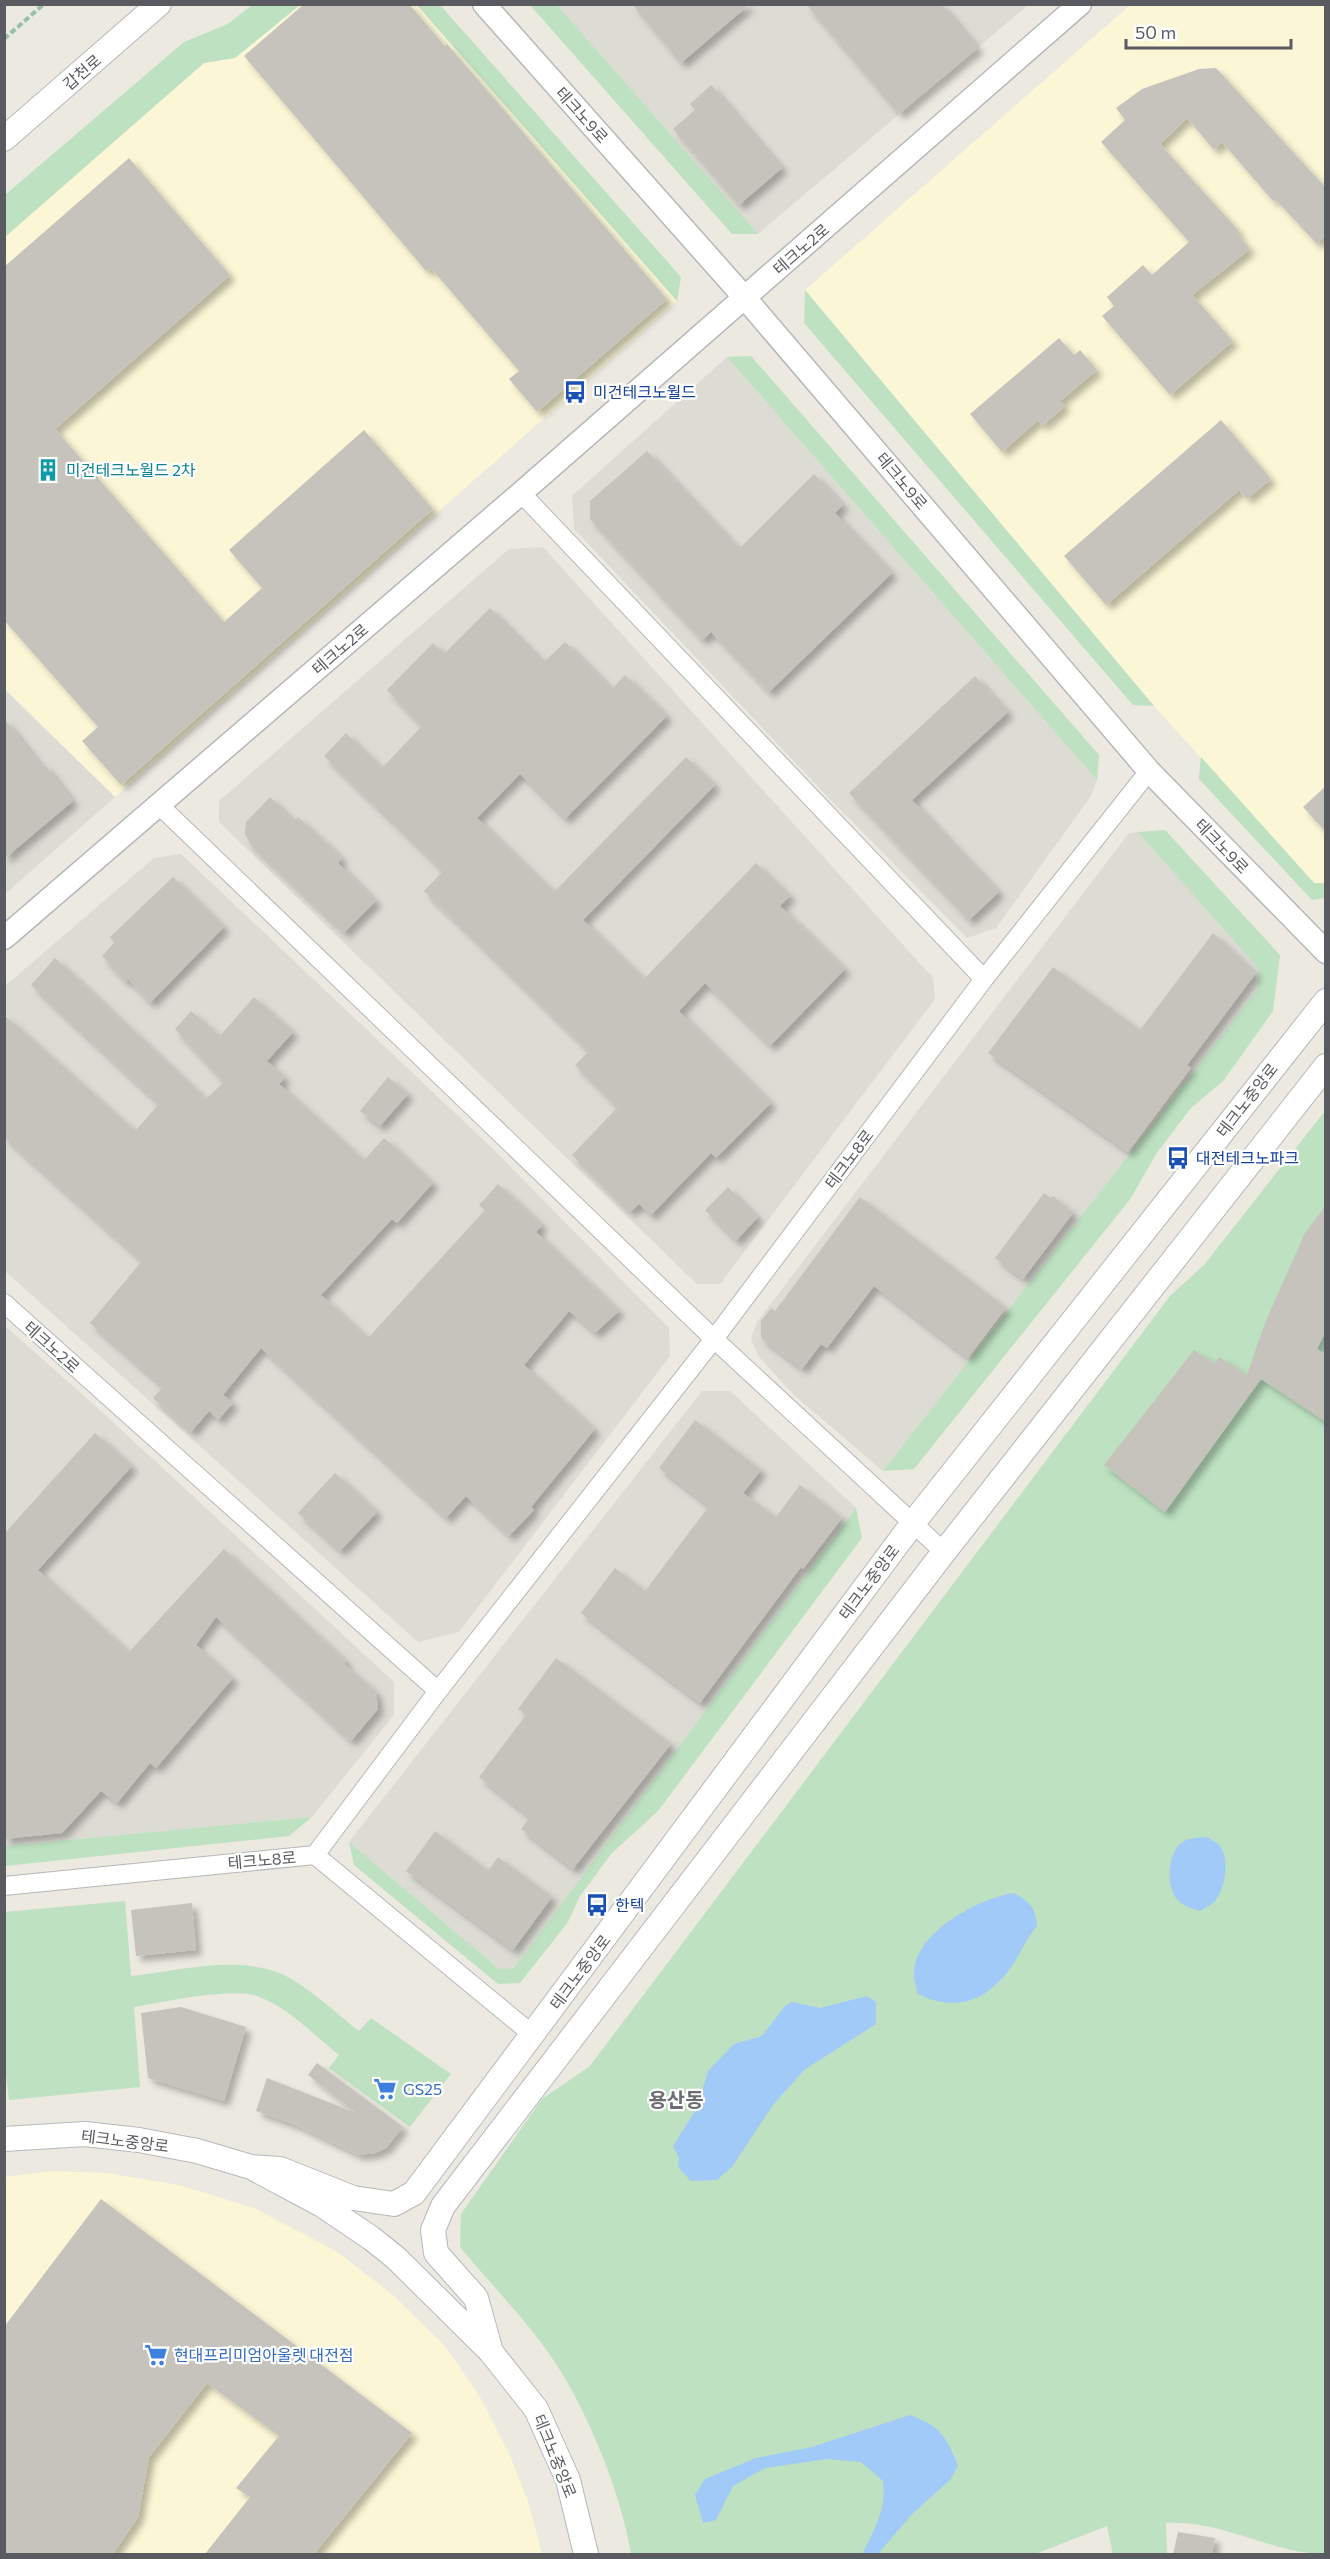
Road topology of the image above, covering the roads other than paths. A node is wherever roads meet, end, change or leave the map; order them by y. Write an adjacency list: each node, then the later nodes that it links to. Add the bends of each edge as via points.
1 (159, 4): 4 (main road, 갑천로)
2 (484, 4): 5 (street, 테크노9로)
3 (1080, 4): 5 (street, 테크노2로)
4 (4, 139)
5 (745, 298): 6 (street, 테크노2로); 7 (street, 테크노9로)
6 (521, 493): 8 (street, 테크노2로); 11 (street)
7 (1149, 771): 10 (street, 테크노9로); 11 (street, 테크노8로)
8 (158, 804): 9 (street, 테크노2로); 15 (street)
9 (4, 938)
10 (1326, 952)
11 (984, 979): 15 (street, 테크노8로)
12 (1326, 1002): 16 (main road, 테크노중앙로)
13 (1326, 1065): 17 (main road, 테크노중앙로)
14 (4, 1303): 18 (street, 테크노2로)
15 (714, 1339): 16 (street); 18 (street, 테크노8로)
16 (913, 1523): 17 (street); 21 (main road, 테크노중앙로)
17 (944, 1552): 24 (main road, 테크노중앙로, via 452,2194 433,2230 436,2253 476,2298)
18 (438, 1691): 19 (street, 테크노8로)
19 (315, 1854): 20 (street, 테크노8로); 21 (street)
20 (4, 1886)
21 (533, 2035): 23 (main road, 테크노중앙로, via 430,2175 414,2193 394,2204 353,2198 280,2169)
22 (4, 2139): 23 (main road, 테크노중앙로, via 106,2136 197,2151)
23 (251, 2167): 24 (main road, 테크노중앙로, via 322,2205 371,2238)
24 (491, 2352): 25 (main road, 테크노중앙로, via 536,2409 568,2480)
25 (586, 2554)

